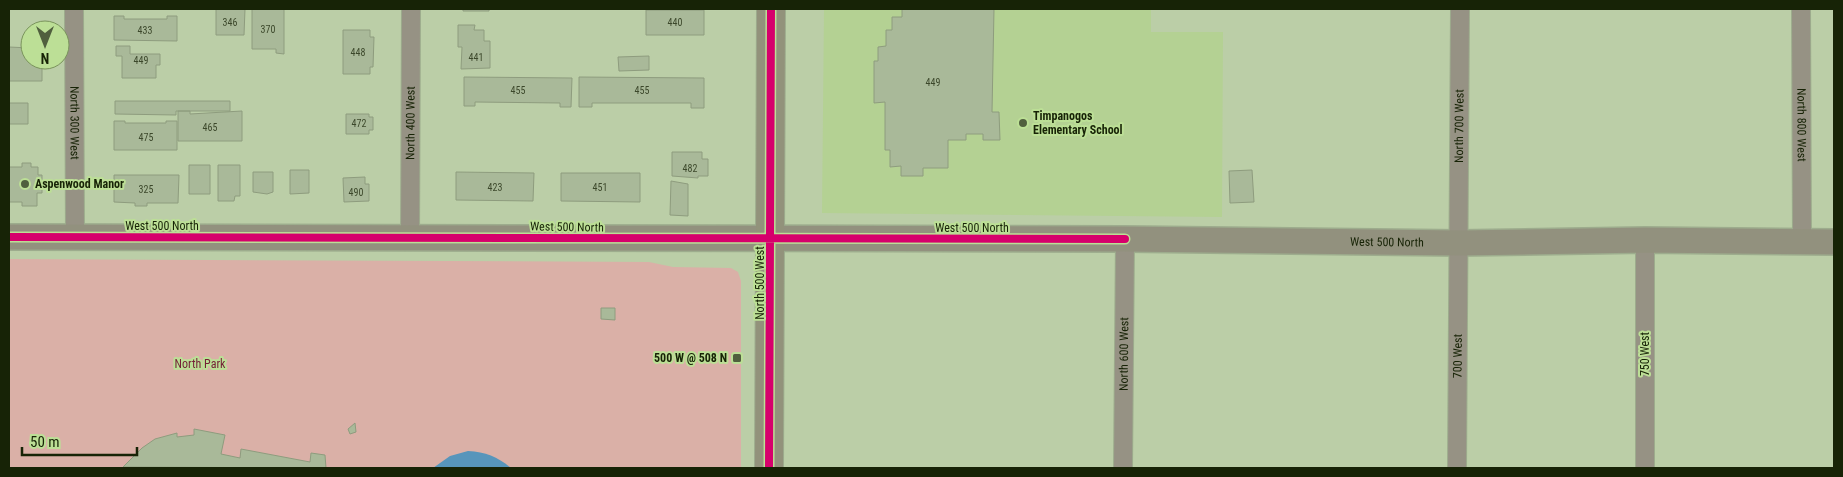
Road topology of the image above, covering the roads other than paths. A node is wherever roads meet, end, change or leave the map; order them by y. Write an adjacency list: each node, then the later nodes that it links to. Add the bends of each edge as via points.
1 (74, 9): 7 (street, North 300 West)
2 (411, 9): 8 (street, North 400 West)
3 (771, 9): 9 (main road, North 500 West)
4 (1460, 9): 14 (street, North 700 West)
5 (1801, 9): 12 (street, North 800 West)
6 (9, 237): 7 (street, West 500 North)
7 (75, 238): 8 (street, West 500 North)
8 (410, 238): 9 (street, West 500 North)
9 (771, 239): 10 (street, West 500 North); 15 (main road, North 500 West)
10 (1125, 239): 14 (street, West 500 North); 16 (street, North 600 West)
11 (1645, 240): 12 (street, West 500 North); 14 (street, West 500 North); 18 (street, 750 West)
12 (1802, 241): 13 (street, West 500 North)
13 (1834, 242)
14 (1459, 243): 17 (street, 700 West)
15 (770, 468)
16 (1123, 468)
17 (1457, 468)
18 (1645, 468)

